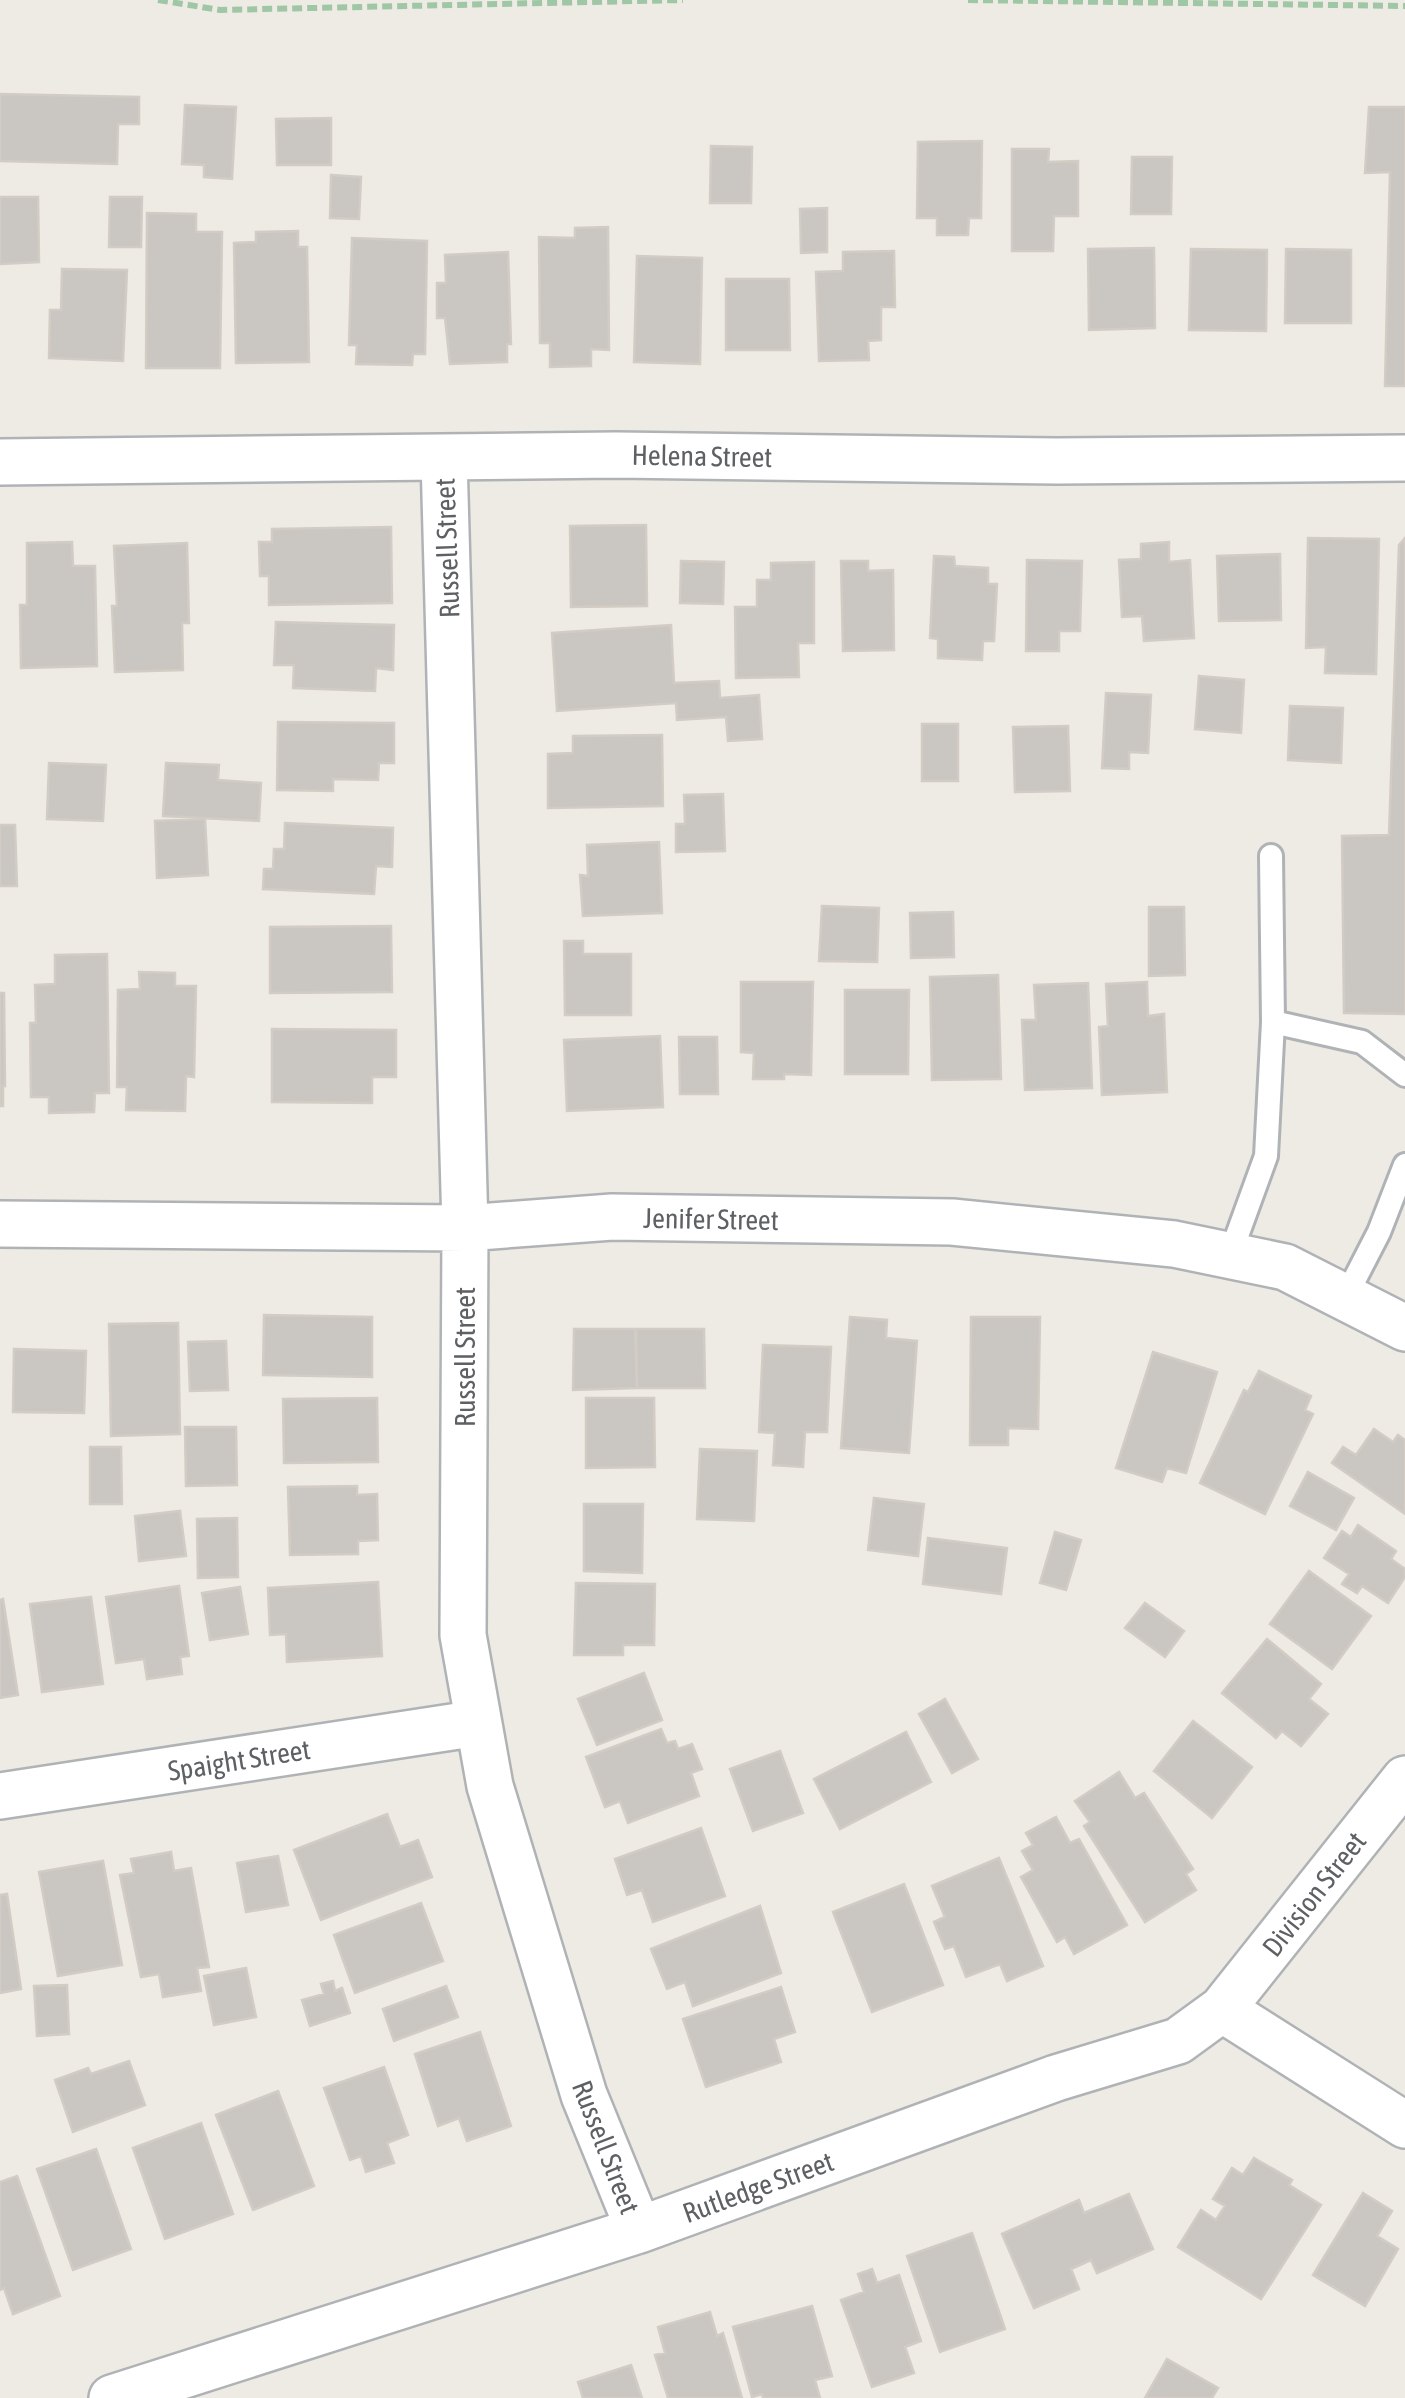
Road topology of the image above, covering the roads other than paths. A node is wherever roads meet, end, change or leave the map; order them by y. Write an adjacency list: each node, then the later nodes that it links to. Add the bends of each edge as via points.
1 (444, 458): 2 (street, Helena Street); 3 (street, Helena Street); 9 (street, Russell Street)
2 (1405, 458)
3 (0, 462)
4 (1271, 856): 5 (lane)
5 (1273, 1022): 6 (lane, via 1362,1042); 10 (lane, via 1266,1156)
6 (1405, 1075)
7 (1405, 1165): 11 (lane)
8 (0, 1224): 9 (street, Jenifer Street)
9 (465, 1228): 10 (street, Jenifer Street, via 612,1217 952,1222); 13 (street, Russell Street, via 463,1635)
10 (1230, 1255): 11 (street, Jenifer Street, via 1285,1267)
11 (1345, 1298): 12 (street, Jenifer Street)
12 (1405, 1328)
13 (478, 1723): 15 (street, Spaight Street); 18 (street, Russell Street, via 490,1786 584,2096)
14 (1405, 1779): 16 (street, Division Street)
15 (0, 1796)
16 (1222, 2009): 17 (street); 18 (street, Rutledge Street, via 1178,2041 1056,2078)
17 (1405, 2125)
18 (639, 2230): 19 (street, Rutledge Street)
19 (112, 2398)

